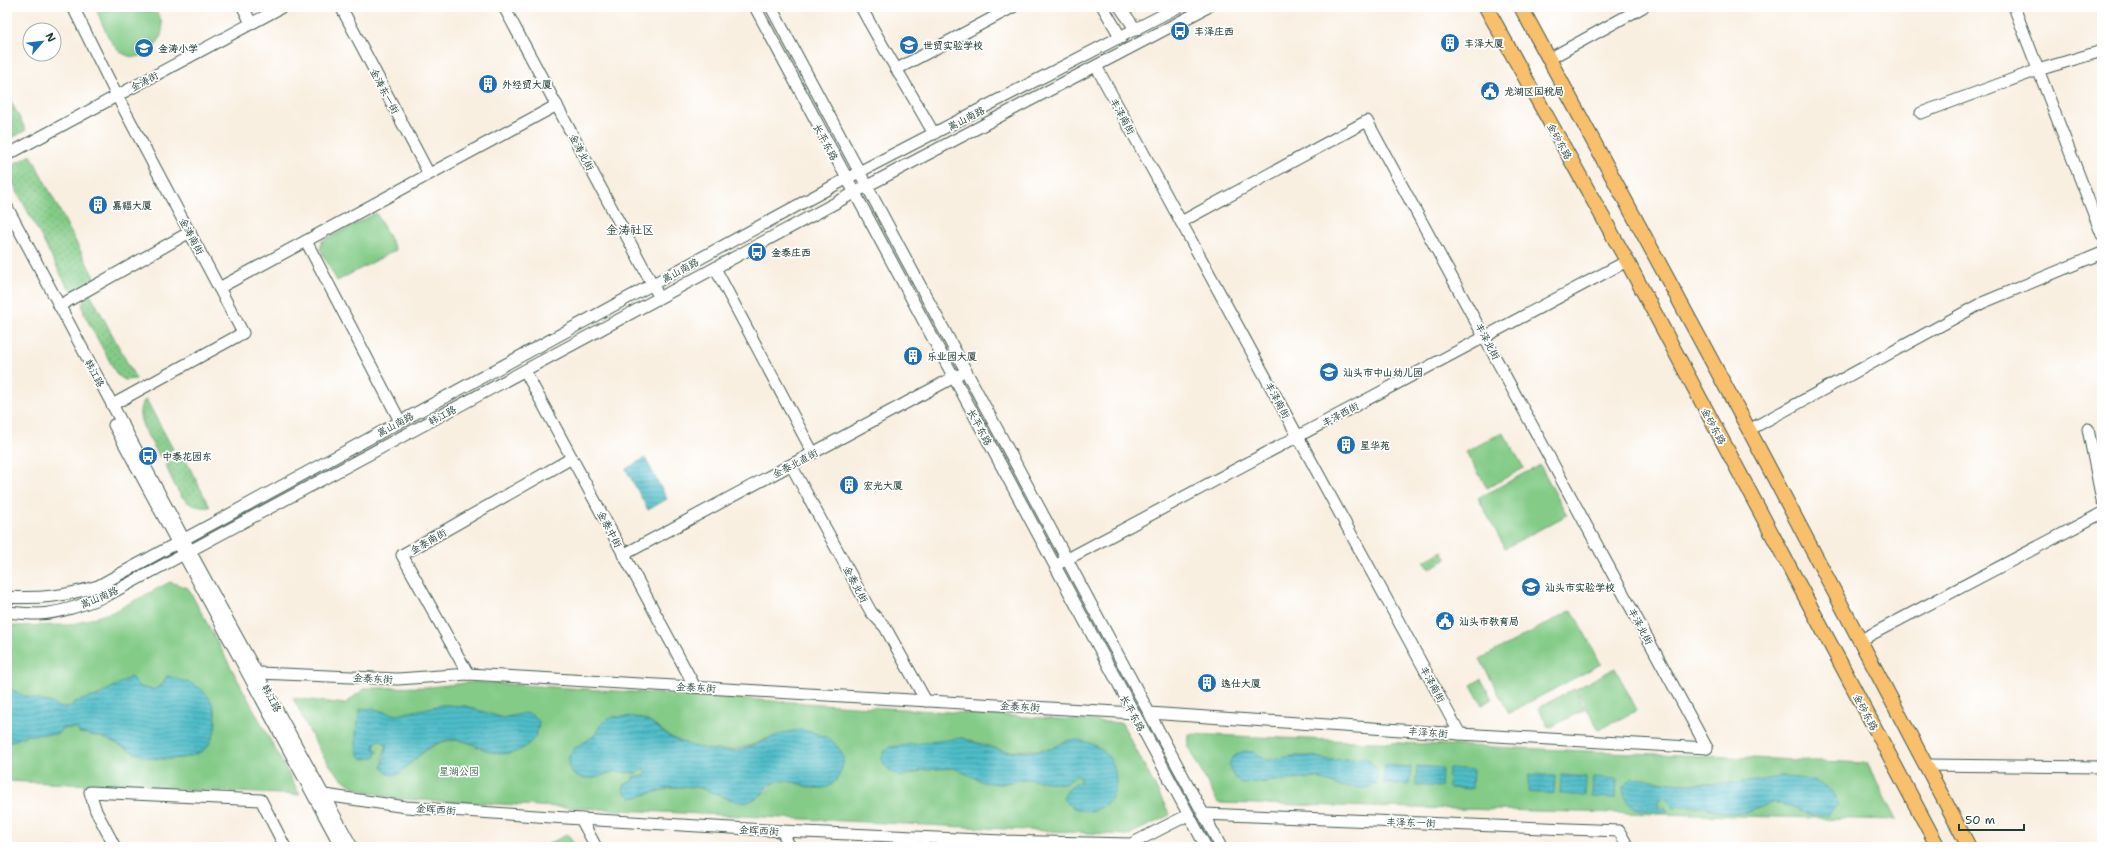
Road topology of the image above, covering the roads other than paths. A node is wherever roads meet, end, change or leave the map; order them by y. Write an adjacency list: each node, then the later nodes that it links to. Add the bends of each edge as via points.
1 (73, 7): 26 (street, 金涛南街)
2 (242, 7): 18 (street)
3 (282, 7): 18 (street, 金涛街)
4 (340, 7): 32 (street, 金涛东一街)
5 (504, 7): 27 (street, 金涛北街)
6 (755, 7): 33 (street, 长平东路)
7 (771, 7): 31 (street, 长平东路)
8 (861, 7): 24 (street)
9 (1013, 7): 24 (street)
10 (1103, 7): 20 (street)
11 (1120, 7): 19 (street)
12 (1178, 7): 19 (street, 嵩山南路)
13 (1208, 7): 23 (street, 嵩山南路)
14 (1486, 7): 43 (main road, 金砂东路)
15 (1521, 7): 22 (main road)
16 (1643, 7): 22 (street)
17 (2014, 7): 25 (street)
18 (251, 24): 26 (street, 金涛街)
19 (1136, 30): 20 (street, 嵩山南路)
20 (1121, 38): 29 (street, 嵩山南路)
21 (2102, 50): 25 (street)
22 (1549, 59): 57 (main road)
23 (1096, 66): 34 (street, 嵩山南路); 37 (street, 丰泽南街)
24 (897, 69): 29 (street)
25 (2038, 70): 28 (street); 40 (street)
26 (117, 96): 30 (street, 金涛街); 39 (street, 金涛南街)
27 (557, 106): 32 (street); 45 (street, 金涛北街)
28 (1921, 113)
29 (934, 134): 31 (street, 嵩山南路)
30 (7, 155)
31 (859, 172): 33 (street, 嵩山南路); 34 (street, 长平东路)
32 (430, 174): 41 (street)
33 (846, 180): 35 (street, 长平东路); 45 (street, 嵩山南路)
34 (866, 186): 35 (street, 嵩山南路); 51 (street, 长平东路)
35 (853, 194): 44 (street, 嵩山南路); 52 (street, 长平东路)
36 (7, 207): 48 (street, 韩江路)
37 (1181, 222): 49 (street, 丰泽北街, via 1368,121); 58 (street, 丰泽南街)
38 (7, 224): 64 (street, 韩江路)
39 (190, 232): 46 (street, 金涛南街); 48 (street)
40 (2102, 235)
41 (306, 241): 46 (street); 55 (street)
42 (2102, 253): 57 (street, via 1982,303)
43 (1627, 261): 49 (street, 丰泽西街); 97 (main road, 金砂东路)
44 (715, 268): 47 (street, 嵩山南路); 59 (street)
45 (652, 284): 47 (street, 金涛北街); 55 (street, 嵩山南路)
46 (220, 288): 53 (street, 金涛南街, via 243,332)
47 (660, 298): 50 (street, 嵩山南路)
48 (59, 306): 53 (street, 韩江路)
49 (1486, 337): 58 (street, 丰泽西街); 79 (street, 丰泽北街)
50 (524, 371): 54 (street, 嵩山南路); 60 (street, 金泰中街)
51 (966, 371): 52 (street, 金泰北直街); 67 (street, 长平东路)
52 (953, 378): 59 (street, 金泰北直街); 68 (street, 长平东路)
53 (112, 405): 64 (street, 韩江路)
54 (461, 405): 65 (street, 韩江路)
55 (400, 421): 64 (street, 嵩山南路)
56 (2088, 429): 62 (street)
57 (1749, 430): 71 (main road)
58 (1298, 436): 67 (street, 丰泽西街); 78 (street, 丰泽南街)
59 (813, 453): 61 (street, 金泰北直街)
60 (572, 458): 66 (street, 金泰中街); 73 (street, 金泰南街, via 402,555)
61 (791, 465): 66 (street, 金泰北直街); 75 (street, 金泰北街, via 871,612 885,627)
62 (2102, 500)
63 (2102, 513): 71 (street)
64 (180, 541): 65 (street, 韩江路); 69 (street, 嵩山南路, via 98,586 73,594 36,599)
65 (187, 553): 70 (street, 嵩山南路, via 106,596 73,608 38,614); 72 (street, 韩江路); 90 (street, 韩江路)
66 (624, 555): 74 (street, 金泰中街)
67 (1067, 559): 68 (street, 丰泽西街); 77 (street, 长平东路)
68 (1054, 566): 76 (street, 长平东路)
69 (7, 597)
70 (7, 612)
71 (1859, 641): 80 (main road)
72 (259, 673): 73 (street, 金泰东街, via 398,679); 82 (street, 韩江路)
73 (468, 674): 74 (street, 金泰东街)
74 (695, 687): 75 (street, 金泰东街)
75 (926, 701): 76 (street, 金泰东街)
76 (1134, 713): 84 (street, 长平东路)
77 (1149, 713): 78 (street, 丰泽东街); 83 (street, 长平东路)
78 (1460, 734): 79 (street, 丰泽东街)
79 (1707, 748)
80 (1925, 764): 81 (street); 98 (main road)
81 (2102, 767)
82 (325, 794): 85 (street, 金晖西街, via 406,807); 91 (street, 韩江路)
83 (1203, 814): 95 (street, 长平东路); 96 (street, 丰泽东一街, via 1619,831)
84 (1188, 815): 87 (street, 金晖西街, via 1131,844); 94 (street, 长平东路)
85 (581, 820): 86 (street, 金晖西街); 92 (street)
86 (782, 831): 87 (street, 金晖西街); 93 (street)
87 (1003, 844)
88 (115, 847): 89 (street, via 96,811 90,792 261,800)
89 (285, 847)
90 (341, 847)
91 (352, 847)
92 (596, 847)
93 (790, 847)
94 (1206, 847)
95 (1221, 847)
96 (1628, 847)
97 (1938, 847)
98 (1968, 847)

